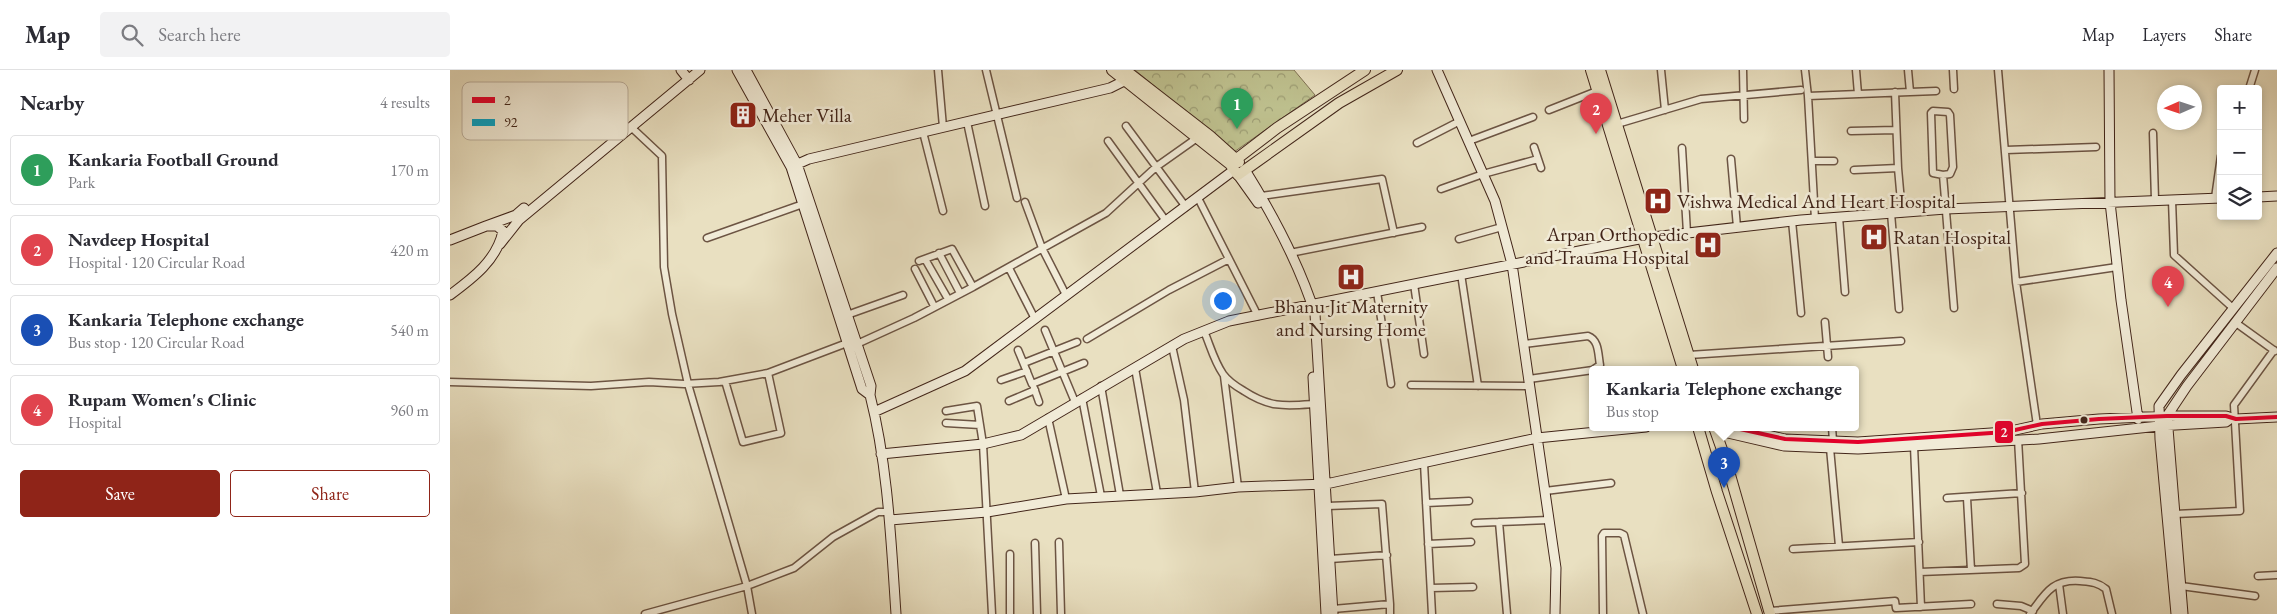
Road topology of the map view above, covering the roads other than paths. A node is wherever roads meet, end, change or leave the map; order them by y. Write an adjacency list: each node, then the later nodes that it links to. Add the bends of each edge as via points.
1 (700, 70): 21 (street)
2 (737, 70): 64 (street)
3 (746, 70): 64 (street)
4 (938, 70): 44 (street)
5 (986, 70): 35 (street)
6 (1112, 70): 22 (main road)
7 (1365, 70): 66 (main road, via 1314,103)
8 (1397, 70): 66 (main road)
9 (1437, 70): 38 (street)
10 (1591, 70): 27 (main road)
11 (1600, 70): 41 (main road)
12 (1662, 70): 34 (street)
13 (1742, 70): 31 (street)
14 (1805, 70): 32 (street)
15 (1856, 70): 30 (street)
16 (1908, 70): 29 (street)
17 (1953, 70): 24 (street)
18 (1998, 70): 59 (street)
19 (2108, 70): 83 (street)
20 (2255, 70): 23 (street)
21 (686, 74): 39 (street); 43 (street)
22 (1126, 75): 35 (street, via 1110,88); 50 (main road); 66 (main road)
23 (2250, 85)
24 (1954, 89)
25 (1802, 90): 31 (street)
26 (1936, 90): 29 (street)
27 (1597, 91): 33 (street); 102 (main road)
28 (1895, 92): 29 (street); 30 (street); 46 (street)
29 (1910, 92)
30 (1858, 94): 32 (street)
31 (1744, 96): 34 (street, via 1701,99); 37 (street)
32 (1808, 96): 62 (street)
33 (1549, 110)
34 (1665, 110): 41 (street)
35 (997, 114): 40 (street); 77 (street)
36 (1533, 117): 54 (street)
37 (1744, 119)
38 (1460, 121): 54 (street); 55 (street)
39 (628, 122)
40 (967, 122): 44 (street); 85 (street)
41 (1617, 124): 102 (main road)
42 (1126, 126): 65 (street)
43 (631, 127): 45 (street); 169 (street, via 662,156 664,267)
44 (943, 128): 48 (street)
45 (628, 129)
46 (1896, 130): 47 (street); 68 (street)
47 (1851, 131)
48 (923, 132): 64 (street, via 809,159); 89 (street)
49 (2154, 133): 80 (street)
50 (1197, 138): 65 (street); 66 (main road)
51 (606, 140): 96 (street, via 516,215)
52 (615, 140): 106 (street, via 518,220)
53 (1108, 141): 72 (street)
54 (1469, 141): 70 (street)
55 (1417, 143)
56 (1534, 147): 60 (street)
57 (2096, 147): 59 (street)
58 (1682, 148): 101 (street)
59 (2006, 150): 86 (street)
60 (1538, 159): 67 (street); 70 (street)
61 (1731, 159): 99 (street)
62 (1812, 161): 63 (street); 93 (street)
63 (1834, 161)
64 (794, 166): 84 (street); 134 (street)
65 (1156, 167): 72 (street); 87 (street)
66 (1237, 168): 74 (street); 78 (street); 128 (street, via 1274,231)
67 (1541, 168)
68 (1898, 168): 69 (street); 91 (street)
69 (1854, 170)
70 (1483, 174): 73 (street); 98 (street)
71 (1943, 175): 71 (street, via 1953,171 1950,115 1933,111 1933,172); 88 (street)
72 (1139, 184): 94 (street); 107 (street, via 1106,213)
73 (1441, 189)
74 (1261, 196): 100 (street, via 1382,179); 108 (street)
75 (2262, 197): 76 (street)
76 (2276, 197)
77 (1017, 198)
78 (1198, 198): 87 (street); 111 (street)
79 (2217, 198): 81 (street)
80 (2155, 200): 81 (street); 83 (street)
81 (2172, 200): 132 (street, via 2174,255)
82 (1025, 202): 107 (street)
83 (2110, 202): 86 (street); 113 (street)
84 (804, 204): 103 (street); 144 (street)
85 (985, 206)
86 (2011, 206): 88 (street); 118 (street)
87 (1186, 207): 94 (street)
88 (1946, 209): 91 (street); 130 (street)
89 (943, 211)
90 (1891, 213): 91 (street); 92 (street); 131 (street)
91 (1902, 213)
92 (1839, 217): 93 (street); 122 (street)
93 (1816, 218): 95 (street)
94 (1166, 221): 126 (street)
95 (1792, 221): 99 (street); 133 (street)
96 (486, 226): 105 (street); 106 (street, via 497,226 503,231)
97 (1422, 227): 100 (street)
98 (1502, 227): 104 (street); 112 (street)
99 (1737, 227): 101 (street)
100 (1394, 233): 108 (street)
101 (1687, 233): 102 (street)
102 (1648, 237): 112 (street); 152 (main road); 157 (main road)
103 (707, 238)
104 (1458, 239)
105 (450, 240)
106 (500, 244): 124 (street, via 477,276)
107 (1042, 248): 114 (street); 126 (street)
108 (1290, 252): 128 (street)
109 (939, 253): 120 (street, via 952,249); 123 (street); 127 (street, via 922,260)
110 (2277, 253): 132 (street)
111 (1229, 259): 135 (street); 141 (street)
112 (1512, 264): 117 (street); 145 (street)
113 (2117, 266): 118 (street); 183 (street)
114 (1009, 268): 120 (street); 136 (street)
115 (2277, 268): 138 (street)
116 (914, 269): 129 (street)
117 (1461, 274): 119 (street); 173 (street)
118 (2016, 282): 187 (street)
119 (1414, 284): 121 (street); 151 (street)
120 (973, 287): 123 (street)
121 (1376, 292): 128 (street); 170 (street)
122 (1846, 292)
123 (960, 293): 127 (street)
124 (450, 295)
125 (903, 295): 134 (street)
126 (1066, 296): 136 (street)
127 (948, 299): 129 (street)
128 (1309, 305): 135 (street); 178 (street); 203 (street, via 1315,314)
129 (934, 306): 144 (street, via 914,318)
130 (1954, 308)
131 (1899, 309)
132 (2234, 309): 185 (street, via 2159,406)
133 (1801, 313)
134 (847, 315): 144 (street)
135 (1258, 316): 140 (street, via 1229,321)
136 (1035, 319): 180 (street, via 965,371)
137 (1825, 322): 147 (street)
138 (2236, 322): 150 (street); 185 (street)
139 (1045, 330): 149 (street)
140 (1204, 331): 146 (street); 164 (street)
141 (1087, 339)
142 (1901, 341): 147 (street)
143 (1077, 342): 149 (street)
144 (852, 343): 163 (street); 180 (street, via 870,386)
145 (1524, 344): 156 (street, via 1593,337 1600,364); 168 (street)
146 (1172, 346): 159 (street); 206 (street, via 1184,400)
147 (1827, 346): 152 (street); 153 (street)
148 (1018, 350): 154 (street)
149 (1054, 350): 154 (street); 162 (street)
150 (2275, 352): 184 (street, via 2234,405)
151 (1424, 354)
152 (1689, 355): 158 (main road)
153 (1828, 357)
154 (1024, 363): 161 (street)
155 (1084, 363): 162 (street)
156 (1598, 366)
157 (1681, 366)
158 (1692, 366)
159 (1135, 368): 172 (street); 207 (street)
160 (1589, 370): 168 (street)
161 (1027, 371): 165 (street); 174 (street)
162 (1063, 372): 174 (street); 175 (street)
163 (768, 373): 166 (street); 166 (street, via 781,433 743,442)
164 (1224, 376): 178 (street, via 1255,398 1272,405); 204 (street)
165 (1001, 380)
166 (725, 381): 169 (street)
167 (450, 382): 169 (street, via 591,386 649,382)
168 (1529, 383): 173 (street); 195 (street)
169 (688, 384): 238 (street)
170 (1391, 384)
171 (1411, 385): 173 (street)
172 (1101, 386): 175 (street); 209 (street)
173 (1478, 386)
174 (1033, 387): 176 (street); 177 (street)
175 (1079, 400): 182 (street); 210 (street)
176 (1009, 401)
177 (1039, 402)
178 (1315, 404): 203 (street)
179 (946, 410): 188 (street, via 977,406)
180 (874, 412): 200 (street)
181 (2277, 417): 184 (street)
182 (1048, 418): 197 (street, via 1021,434); 213 (street)
183 (2138, 419): 185 (street); 187 (street)
184 (2233, 419): 185 (street, via 2226,416); 218 (street, via 2240,511)
185 (2163, 421): 196 (street, via 2083,435); 218 (street); 248 (street)
186 (946, 423): 188 (street)
187 (2037, 425): 198 (street, via 2006,432)
188 (980, 426): 197 (street)
189 (1606, 431): 195 (street)
190 (1698, 431): 266 (main road)
191 (1715, 431): 251 (main road)
192 (1726, 431): 198 (street, via 1784,446)
193 (1749, 431): 198 (street)
194 (1832, 431): 198 (street)
195 (1537, 438): 201 (street); 205 (street)
196 (2018, 439): 199 (street); 208 (street)
197 (983, 444): 200 (street); 217 (street)
198 (1831, 445): 199 (street); 228 (street)
199 (1914, 446): 225 (street)
200 (881, 454): 219 (street)
201 (1424, 463): 203 (street); 215 (street)
202 (1611, 483): 205 (street)
203 (1323, 484): 204 (street); 216 (street); 250 (street)
204 (1238, 488): 206 (street)
205 (1545, 490): 220 (street)
206 (1195, 492): 207 (street)
207 (1157, 493): 209 (street)
208 (2022, 493): 212 (street); 233 (street, via 2025,564 2019,568)
209 (1120, 495): 210 (street)
210 (1101, 496): 213 (street)
211 (1947, 498): 212 (street)
212 (1967, 498): 233 (street)
213 (1066, 499): 217 (street)
214 (1468, 501): 215 (street)
215 (1426, 503): 227 (street)
216 (1328, 506): 231 (street, via 1382,504); 232 (street)
217 (987, 512): 219 (street); 256 (street)
218 (2175, 514): 239 (street)
219 (890, 516): 238 (street, via 878,512 833,537 794,568); 255 (street)
220 (1549, 520): 221 (street); 263 (street, via 1556,568)
221 (1499, 522): 222 (street); 262 (street)
222 (1475, 523)
223 (1059, 542): 259 (street)
224 (1471, 542): 227 (street)
225 (1919, 542): 228 (street); 234 (street)
226 (1035, 543): 258 (street)
227 (1428, 544): 241 (street)
228 (1838, 546): 229 (street)
229 (1793, 549)
230 (1010, 554): 257 (street)
231 (1386, 555): 232 (street); 243 (street)
232 (1330, 559): 250 (street)
233 (1971, 570): 234 (street)
234 (1920, 572): 247 (street)
235 (2277, 575): 236 (street)
236 (2258, 576)
237 (2059, 584): 252 (street, via 2044,594); 268 (street); 269 (street, via 2066,580 2098,583 2106,589)
238 (747, 586): 253 (street); 254 (street)
239 (2181, 586): 242 (street); 248 (street)
240 (1473, 587): 241 (street)
241 (1431, 588): 261 (street)
242 (2255, 596)
243 (1390, 604): 250 (street); 260 (street)
244 (1972, 604): 247 (street)
245 (1997, 604): 252 (street, via 2021,606)
246 (1835, 606): 249 (street, via 1895,601); 251 (street); 267 (street)
247 (1922, 607): 249 (street)
248 (2178, 608): 270 (street)
249 (1894, 611)
250 (1331, 612)
251 (1770, 612)
252 (2032, 612)
253 (645, 614)
254 (752, 614)
255 (896, 614)
256 (992, 614)
257 (1010, 614)
258 (1037, 614)
259 (1061, 614)
260 (1390, 614)
261 (1432, 614)
262 (1507, 614)
263 (1555, 614)
264 (1603, 614): 265 (street, via 1602,536 1604,533 1620,533 1624,535)
265 (1642, 614)
266 (1757, 614)
267 (1836, 614)
268 (2063, 614)
269 (2112, 614)
270 (2183, 614)

